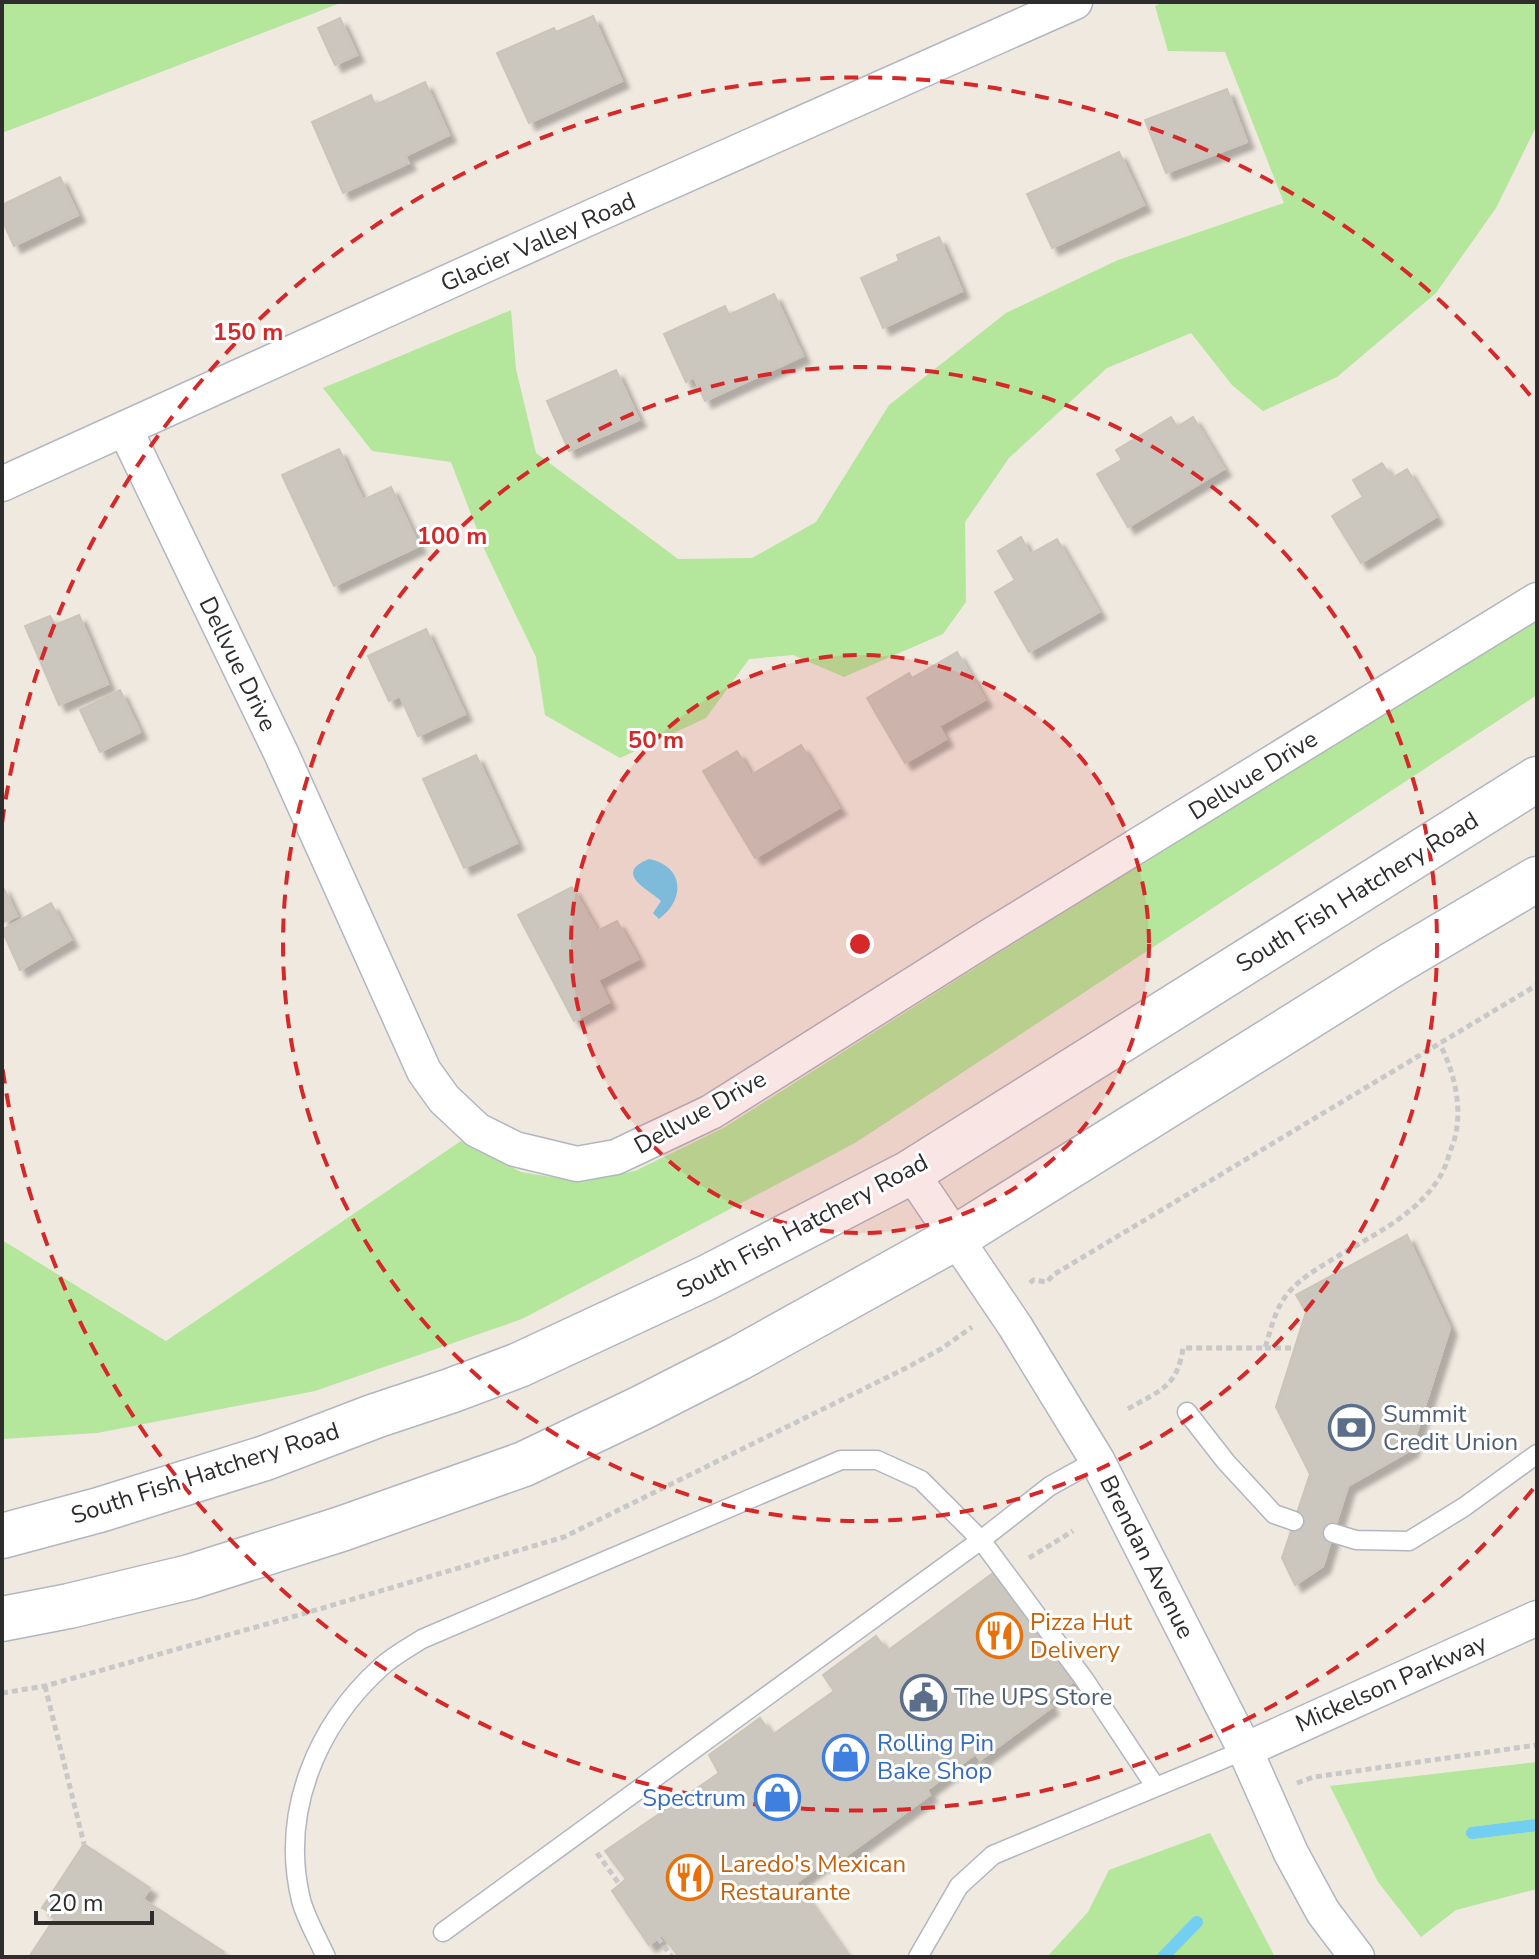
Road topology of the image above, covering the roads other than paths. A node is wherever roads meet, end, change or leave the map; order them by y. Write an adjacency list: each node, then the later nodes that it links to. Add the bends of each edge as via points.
1 (1075, 2): 2 (street, Glacier Valley Road)
2 (125, 429): 3 (street, Glacier Valley Road); 4 (street, Dellvue Drive, via 281,753 424,1071 477,1130 515,1149 577,1164 616,1157 711,1112)
3 (2, 484)
4 (1537, 600)
5 (1537, 779): 7 (main road, South Fish Hatchery Road)
6 (1537, 879): 8 (main road)
7 (911, 1172): 8 (street, Brendan Avenue); 14 (main road, South Fish Hatchery Road, via 706,1278 519,1365 265,1458)
8 (955, 1238): 11 (street, Brendan Avenue); 17 (main road, via 739,1358 524,1464 190,1577)
9 (1187, 1412): 12 (lane, via 1274,1514)
10 (1537, 1454): 13 (lane, via 1409,1541 1356,1540)
11 (1097, 1460): 15 (lane, via 1050,1486); 18 (street, Brendan Avenue)
12 (1294, 1521)
13 (1333, 1533)
14 (2, 1536)
15 (981, 1540): 19 (lane); 20 (lane); 21 (lane, via 921,1480 877,1460 841,1460 422,1639 383,1665 344,1706 317,1749 302,1797 294,1841 301,1902)
16 (1537, 1618): 18 (street, Mickelson Parkway)
17 (2, 1619)
18 (1245, 1750): 19 (lane); 23 (street, Brendan Avenue, via 1291,1853 1323,1912)
19 (1155, 1786): 22 (lane, via 993,1855 959,1886)
20 (443, 1932)
21 (326, 1957)
22 (918, 1957)
23 (1357, 1957)

